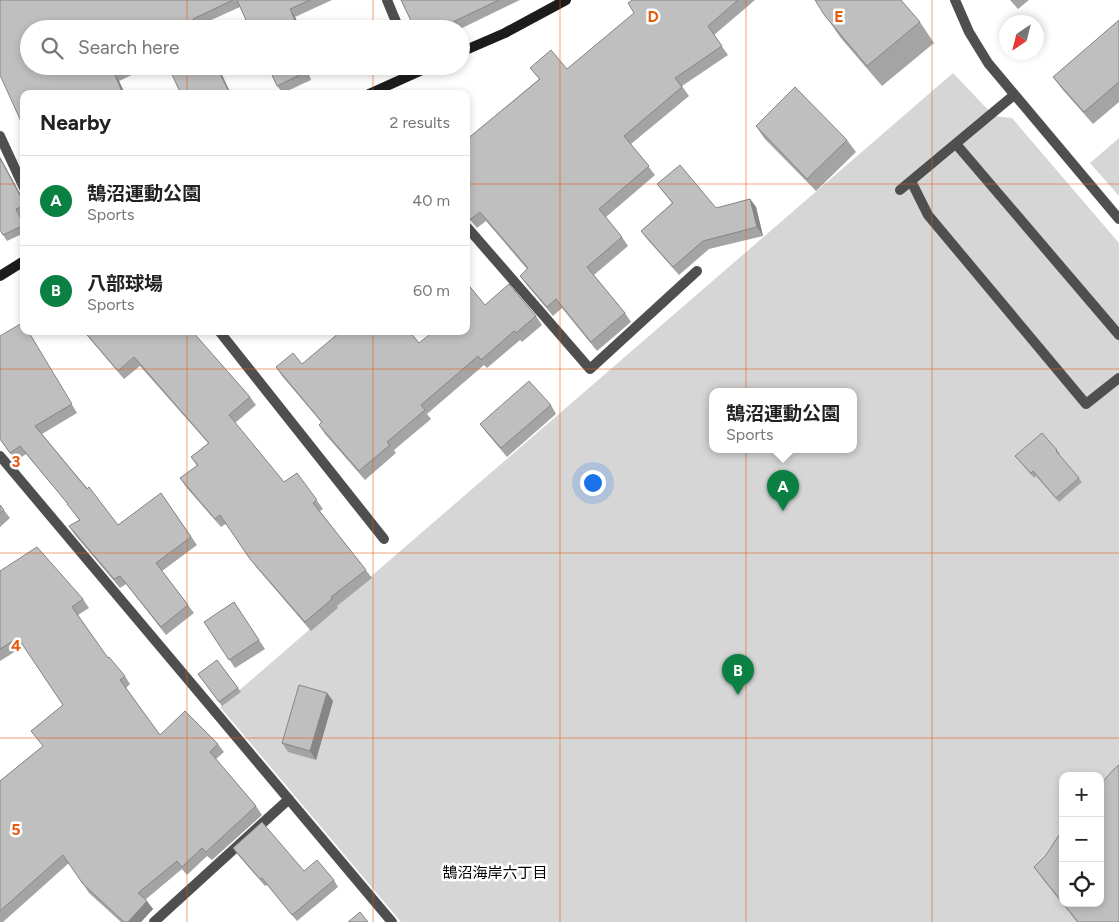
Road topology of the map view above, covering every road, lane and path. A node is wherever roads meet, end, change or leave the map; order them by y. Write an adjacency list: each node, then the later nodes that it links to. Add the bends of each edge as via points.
1 (387, 0): 4 (street)
2 (566, 0): 5 (street)
3 (956, 0): 8 (street, via 983,55)
4 (395, 20)
5 (470, 48)
6 (405, 75): 7 (street)
7 (377, 90)
8 (1014, 95): 10 (street); 14 (street)
9 (0, 136): 11 (street)
10 (956, 144): 12 (street); 20 (street)
11 (20, 179)
12 (911, 181): 13 (street); 21 (street, via 928,215 1086,404)
13 (900, 190)
14 (1119, 219)
15 (470, 231): 17 (street, via 590,369)
16 (20, 263): 18 (street)
17 (697, 271)
18 (0, 276)
19 (221, 335): 23 (street)
20 (1119, 335)
21 (1119, 378)
22 (0, 456): 24 (street)
23 (384, 539)
24 (288, 799): 25 (street); 26 (street)
25 (154, 922)
26 (392, 922)

